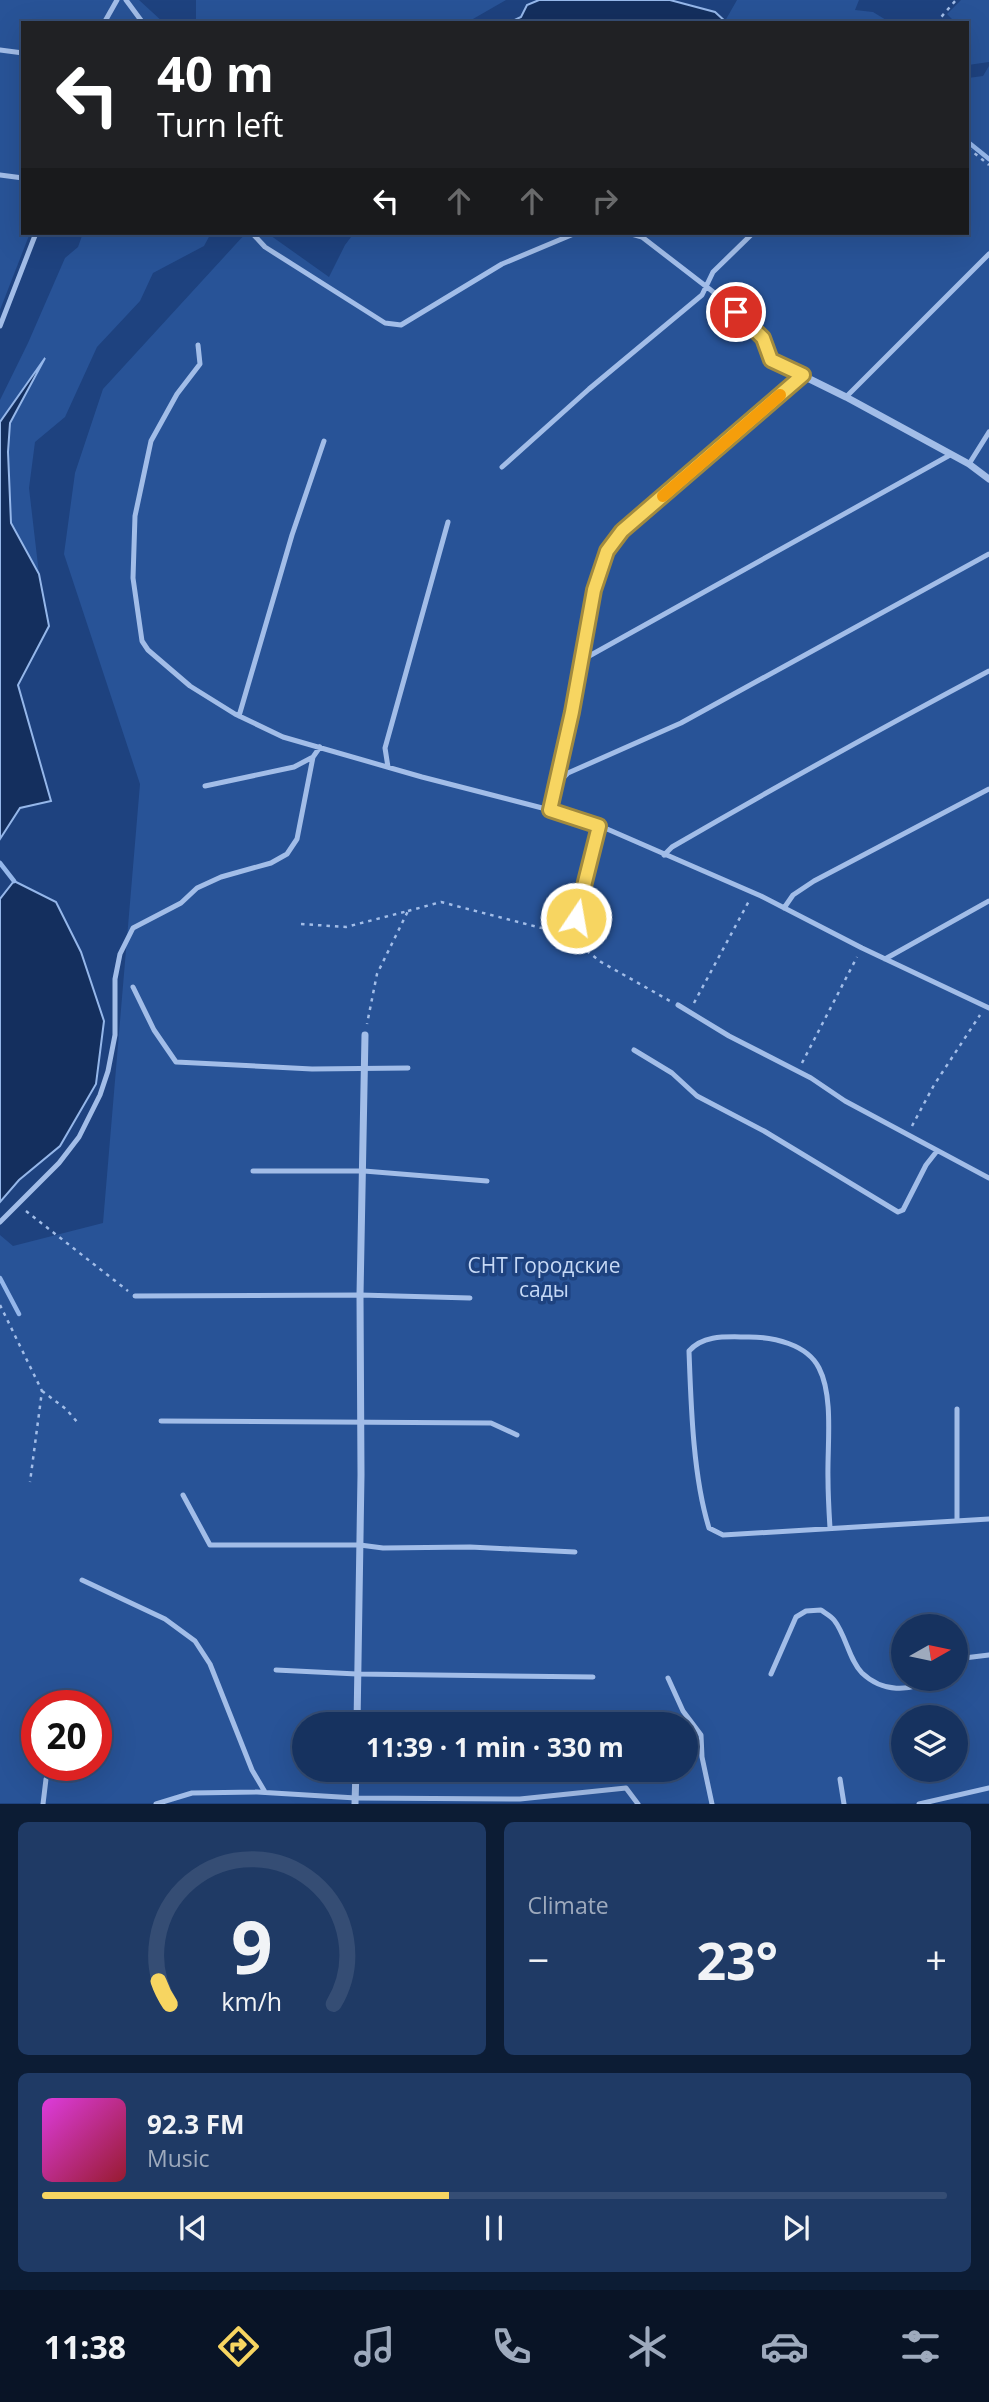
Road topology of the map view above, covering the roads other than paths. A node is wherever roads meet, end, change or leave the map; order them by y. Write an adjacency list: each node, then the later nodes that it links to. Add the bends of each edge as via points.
1 (117, 0): 3 (lane)
2 (126, 0): 4 (lane)
3 (105, 21)
4 (142, 21)
5 (0, 50): 6 (lane)
6 (21, 53)
7 (0, 175): 8 (lane)
8 (21, 178)
9 (35, 235): 16 (lane)
10 (255, 235): 11 (lane, via 265,247 384,323 401,325 502,264)
11 (571, 235)
12 (635, 235): 15 (lane)
13 (751, 235): 15 (lane, via 723,260)
14 (989, 254): 20 (lane)
15 (705, 287): 18 (lane, via 763,338); 25 (lane, via 702,295)
16 (0, 326)
17 (198, 345): 31 (lane, via 200,364 177,394 152,441 135,516 133,578 142,641 148,650 190,686)
18 (771, 360): 19 (street)
19 (803, 375): 20 (street); 29 (lane, via 622,531 607,551 594,590)
20 (846, 397): 23 (street)
21 (989, 432): 24 (lane)
22 (324, 441): 31 (lane)
23 (950, 455): 24 (street); 29 (lane)
24 (969, 464): 26 (street)
25 (502, 467)
26 (989, 479)
27 (448, 522): 34 (lane, via 385,748)
28 (989, 554): 35 (lane, via 681,723 568,774)
29 (582, 660): 35 (lane)
30 (989, 671): 40 (lane, via 877,729)
31 (239, 716): 32 (lane, via 283,737)
32 (320, 747): 33 (lane); 34 (lane)
33 (313, 757): 36 (lane, via 295,767); 57 (lane, via 297,838 287,854 197,888 133,929 120,954 115,979 114,1035 100,1095 79,1137 59,1163)
34 (388, 767): 38 (lane)
35 (556, 785): 38 (lane)
36 (205, 786)
37 (989, 789): 42 (lane, via 814,881 793,895)
38 (550, 810): 39 (lane)
39 (599, 826): 40 (lane); 43 (lane)
40 (664, 855): 42 (lane)
41 (989, 901): 44 (lane)
42 (784, 908): 44 (lane)
43 (576, 918)
44 (885, 960): 47 (lane)
45 (133, 987): 50 (lane, via 176,1062)
46 (678, 1005): 52 (lane)
47 (987, 1007)
48 (365, 1035): 50 (street)
49 (634, 1050): 52 (lane, via 697,1096 898,1212)
50 (365, 1068): 51 (lane); 54 (street)
51 (408, 1068)
52 (937, 1151): 55 (lane)
53 (253, 1171): 54 (lane)
54 (364, 1171): 56 (lane); 58 (street)
55 (989, 1178)
56 (487, 1181)
57 (0, 1222)
58 (360, 1295): 59 (lane); 60 (lane); 63 (street)
59 (135, 1296)
60 (470, 1298)
61 (957, 1409): 67 (lane)
62 (161, 1421): 63 (lane)
63 (361, 1423): 64 (lane, via 491,1423); 69 (street)
64 (517, 1435)
65 (183, 1495): 69 (lane, via 210,1545)
66 (989, 1519): 67 (lane)
67 (957, 1521): 68 (lane)
68 (830, 1528): 68 (lane, via 826,1390 819,1367 787,1342 713,1337 696,1344 689,1351 690,1384 701,1503 709,1528 723,1535)
69 (360, 1545): 70 (lane); 75 (street)
70 (575, 1552)
71 (82, 1580): 85 (lane, via 165,1619 194,1641 210,1664)
72 (989, 1655): 73 (lane)
73 (968, 1658)
74 (276, 1670): 75 (lane)
75 (358, 1674): 77 (lane); 80 (street)
76 (771, 1674): 79 (lane, via 796,1617 821,1610 834,1620 861,1672)
77 (593, 1677)
78 (668, 1678): 90 (lane, via 683,1711 701,1735)
79 (891, 1687)
80 (357, 1712)
81 (840, 1779): 91 (lane)
82 (46, 1781): 87 (lane)
83 (356, 1782): 86 (street)
84 (989, 1788): 92 (lane)
85 (265, 1792): 86 (lane); 88 (lane, via 192,1793)
86 (356, 1801): 89 (lane, via 520,1799 626,1787)
87 (43, 1804)
88 (156, 1804)
89 (638, 1804)
90 (712, 1804)
91 (844, 1804)
92 (919, 1804)

